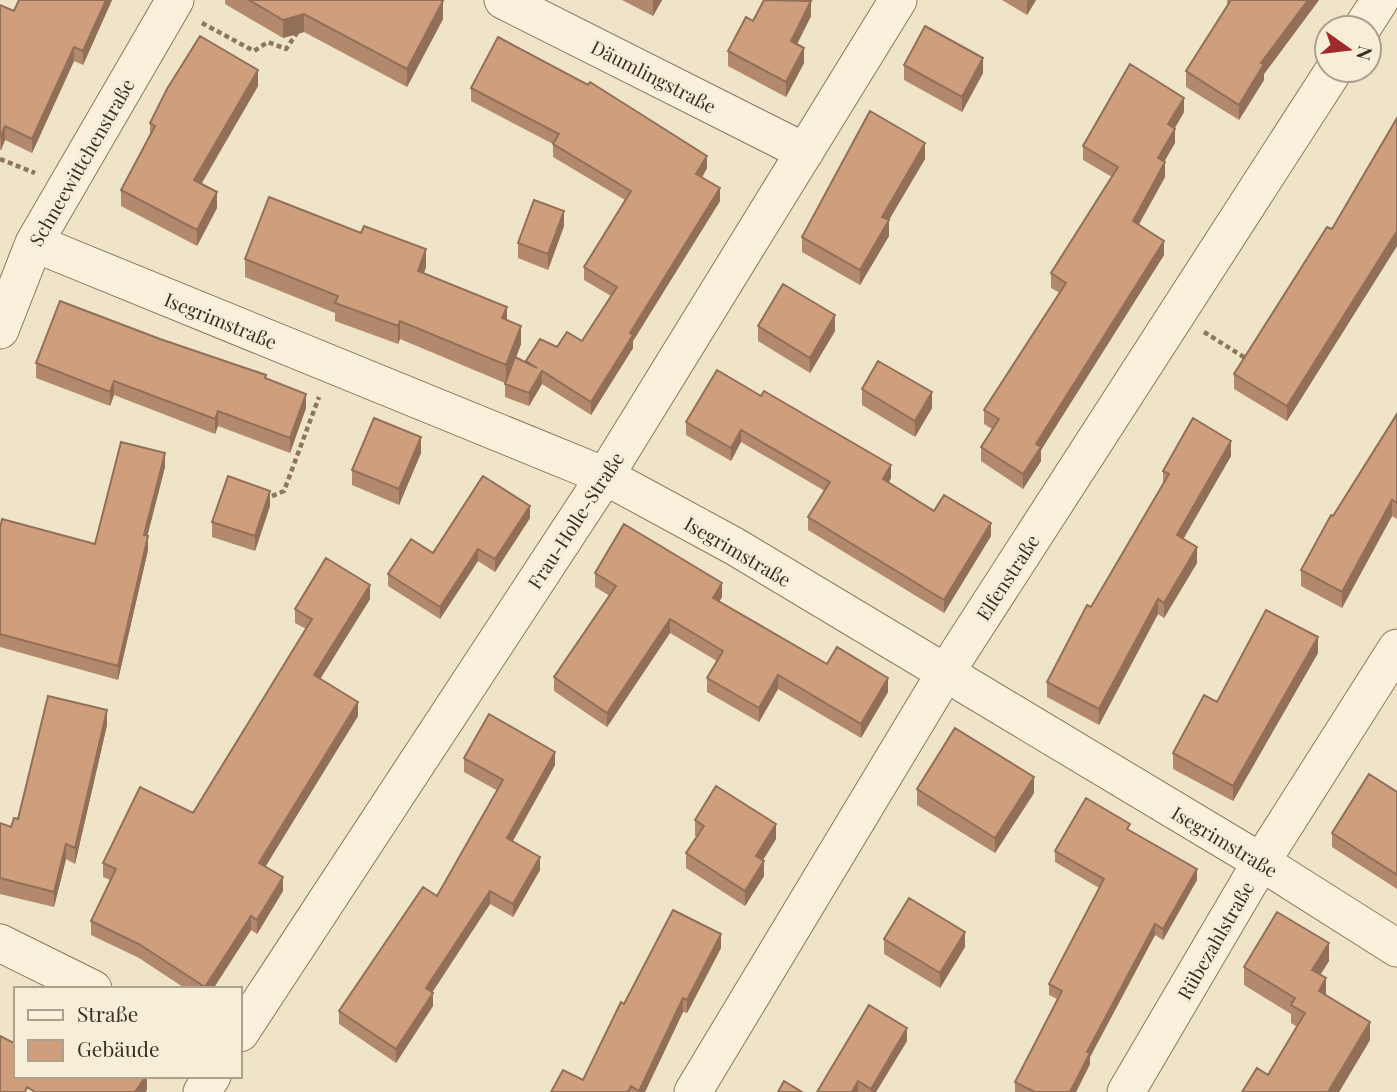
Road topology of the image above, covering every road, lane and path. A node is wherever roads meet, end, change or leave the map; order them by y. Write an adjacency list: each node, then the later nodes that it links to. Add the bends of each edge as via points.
1 (503, 0): 6 (street, Däumlingstraße)
2 (898, 0): 6 (street, Frau-Holle-Straße)
3 (173, 3): 4 (path, via 248,50 268,42 286,49); 7 (street, Schneewittchenstraße)
4 (301, 28)
5 (1326, 84): 15 (street, Elfenstraße)
6 (805, 152): 12 (street, Frau-Holle-Straße)
7 (34, 243): 8 (street, Schneewittchenstraße); 11 (street, Isegrimstraße)
8 (0, 330)
9 (1230, 349): 10 (path)
10 (1251, 362)
11 (331, 365): 12 (street, Isegrimstraße); 13 (path, via 284,491 270,497)
12 (605, 476): 15 (street, Isegrimstraße, via 734,546); 20 (street, Frau-Holle-Straße)
13 (253, 492)
14 (1397, 648): 16 (street, Rübezahlstraße)
15 (944, 675): 16 (street, Isegrimstraße); 21 (street, Elfenstraße)
16 (1261, 862): 18 (street, Isegrimstraße); 22 (street, Rübezahlstraße)
17 (0, 943): 19 (street)
18 (1397, 948)
19 (89, 987)
20 (242, 1030)
21 (693, 1092)
22 (1126, 1092)

